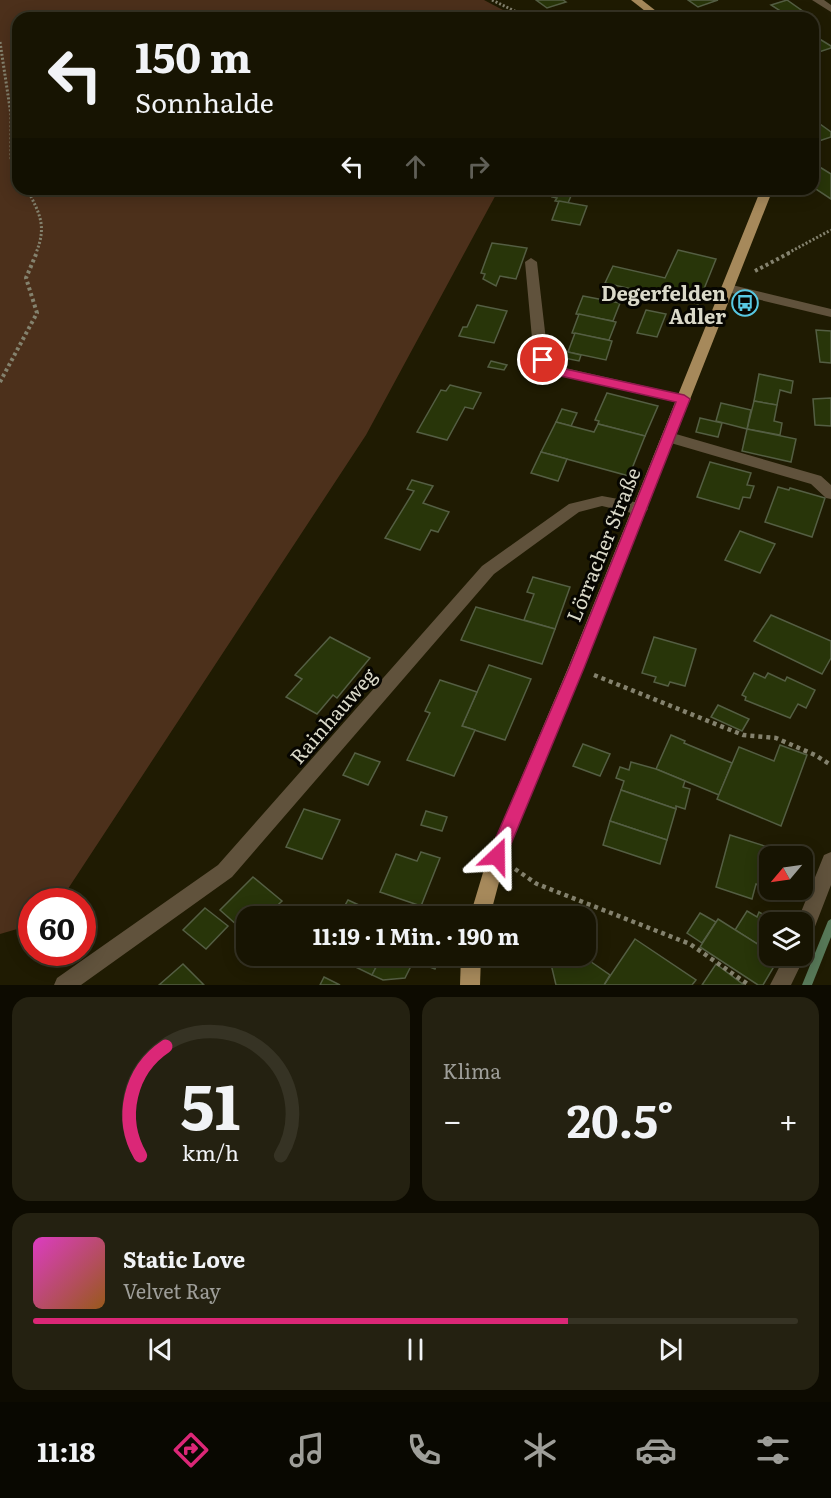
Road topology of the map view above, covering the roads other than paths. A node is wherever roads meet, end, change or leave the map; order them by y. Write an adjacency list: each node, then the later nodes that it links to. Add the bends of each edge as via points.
1 (636, 0): 4 (main road)
2 (817, 0): 3 (street)
3 (831, 9)
4 (652, 12)
5 (765, 195): 7 (main road, Lörracher Straße)
6 (531, 262): 9 (street, via 543,360 557,371)
7 (730, 283): 8 (street); 9 (main road, Lörracher Straße)
8 (831, 313)
9 (684, 399): 10 (main road, Lörracher Straße)
10 (669, 437): 11 (street, via 816,480); 12 (main road, Lörracher Straße)
11 (831, 494)
12 (640, 509): 14 (main road, Lörracher Straße, via 497,856); 18 (street, Rainhauweg, via 602,501 573,508 488,570 225,871)
13 (831, 861): 15 (street)
14 (483, 906)
15 (811, 912)
16 (471, 966): 19 (main road)
17 (790, 966): 20 (street)
18 (64, 985)
19 (470, 985)
20 (780, 985)

